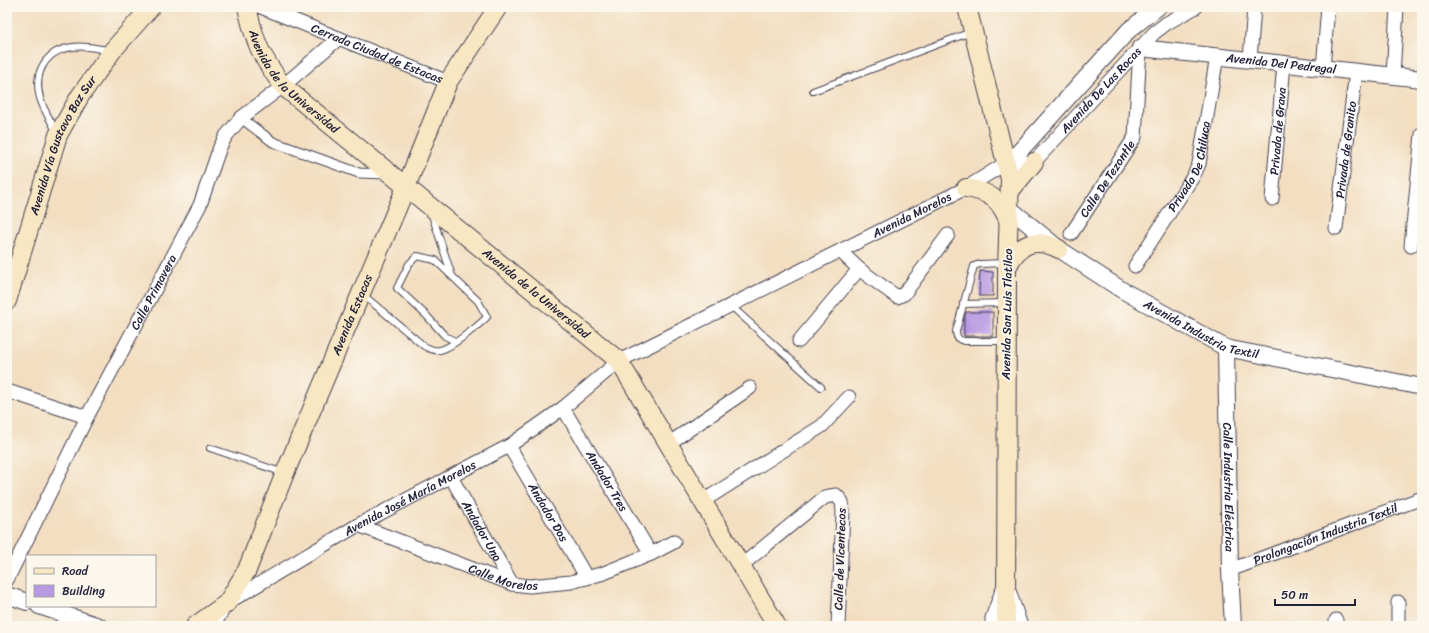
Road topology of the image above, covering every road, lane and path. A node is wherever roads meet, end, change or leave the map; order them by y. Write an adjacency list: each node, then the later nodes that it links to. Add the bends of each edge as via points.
1 (151, 7): 14 (main road, Avenida Vía Gustavo Baz Sur)
2 (247, 7): 23 (main road, Avenida de la Universidad, via 253,36 264,60)
3 (260, 7): 12 (street, Cerrada Ciudad de Estacas)
4 (498, 7): 22 (main road, Avenida Estacas)
5 (967, 7): 11 (main road, Avenida San Luis Tlatilco)
6 (1158, 7): 29 (street, Avenida Morelos, via 1129,30 1018,153)
7 (1196, 7): 13 (street, Avenida De Las Rocas, via 1167,23)
8 (1254, 7): 16 (street)
9 (1328, 7): 18 (street)
10 (1398, 7): 20 (street)
11 (974, 31): 24 (lane); 29 (main road, Avenida San Luis Tlatilco)
12 (339, 38): 22 (street, Cerrada Ciudad de Estacas); 23 (street, Calle Primavera)
13 (1140, 48): 15 (street, Avenida Del Pedregal); 28 (street, Avenida De Las Rocas); 37 (street, Calle De Tezontle, via 1135,137)
14 (113, 50): 27 (main road, Avenida Vía Gustavo Baz Sur, via 80,96); 27 (lane, via 73,46 56,52 42,63 38,81 40,98)
15 (1217, 56): 16 (street, Avenida Del Pedregal); 43 (street, Privada De Chiluca, via 1203,149 1197,170)
16 (1250, 60): 17 (street, Avenida Del Pedregal)
17 (1284, 64): 18 (street, Avenida Del Pedregal); 33 (street, Privada de Grava)
18 (1323, 68): 19 (street, Avenida Del Pedregal)
19 (1356, 72): 20 (street, Avenida Del Pedregal); 36 (street, Privada de Granito)
20 (1394, 76): 21 (street, Avenida Del Pedregal)
21 (1422, 79)
22 (448, 82): 31 (main road, Avenida Estacas)
23 (283, 86): 25 (street, Calle Primavera); 30 (main road, Avenida de la Universidad)
24 (814, 91)
25 (241, 118): 30 (street, via 273,142 359,173); 62 (street, Calle Primavera, via 226,136 200,204)
26 (1422, 134): 39 (street)
27 (58, 135): 47 (main road, Avenida Vía Gustavo Baz Sur)
28 (1034, 162): 29 (street); 34 (main road)
29 (1006, 163): 32 (street, Avenida Morelos); 34 (main road, Avenida San Luis Tlatilco)
30 (391, 174): 31 (main road, Avenida de la Universidad)
31 (406, 187): 35 (main road, Avenida de la Universidad); 46 (main road, Avenida Estacas)
32 (966, 188): 34 (main road, via 981,191 994,198 1004,209); 41 (street, Avenida Morelos)
33 (1272, 199)
34 (1009, 207): 40 (street, Avenida Industria Textil); 42 (main road, Avenida San Luis Tlatilco)
35 (430, 208): 45 (lane); 55 (main road, Avenida de la Universidad)
36 (1336, 228)
37 (1071, 234)
38 (948, 235): 44 (street, via 901,296 893,295)
39 (1411, 246)
40 (1059, 249): 42 (main road, via 1047,243 1021,247); 54 (street, Avenida Industria Textil, via 1122,290)
41 (840, 250): 44 (street); 50 (street, Avenida Morelos)
42 (1007, 266): 48 (main road, Avenida San Luis Tlatilco); 49 (lane, via 974,266)
43 (1135, 266)
44 (859, 269): 52 (street)
45 (452, 277): 51 (lane, via 478,301 487,317); 51 (lane, via 435,260 417,256 409,264 397,288 445,336)
46 (361, 293): 51 (lane, via 424,346 442,350); 66 (main road, Avenida Estacas)
47 (7, 301)
48 (1007, 303): 49 (lane); 53 (main road, Avenida San Luis Tlatilco)
49 (963, 304): 53 (lane, via 956,331 959,340)
50 (730, 305): 55 (street, Avenida Morelos); 56 (lane)
51 (455, 341)
52 (799, 341)
53 (1007, 341): 77 (main road, Avenida San Luis Tlatilco)
54 (1226, 348): 57 (street, Avenida Industria Textil); 74 (street, Calle Industria Eléctrica)
55 (619, 361): 61 (street, Avenida José María Morelos); 63 (main road, Avenida de la Universidad)
56 (820, 387)
57 (1422, 387)
58 (750, 388): 63 (street)
59 (7, 391): 62 (street)
60 (849, 397): 69 (street, via 822,426)
61 (563, 408): 64 (street, Avenida José María Morelos); 72 (street, Andador Tres)
62 (87, 417): 76 (street, Calle Primavera)
63 (668, 444): 69 (main road, Avenida de la Universidad)
64 (509, 446): 67 (street, Avenida José María Morelos); 75 (street, Andador Dos)
65 (210, 448): 66 (lane)
66 (285, 473): 82 (main road, Avenida Estacas, via 247,570)
67 (451, 477): 70 (street, Avenida José María Morelos); 78 (street, Andador Uno)
68 (1422, 498): 74 (street, Prolongación Industria Textil)
69 (703, 501): 73 (main road, Avenida de la Universidad)
70 (358, 525): 78 (street, Calle Morelos); 82 (street, Avenida José María Morelos)
71 (674, 542): 72 (street, Calle Morelos)
72 (651, 554): 75 (street, Calle Morelos)
73 (742, 565): 87 (main road, Avenida de la Universidad); 88 (street, Calle de Vicentecos, via 826,497 836,495 842,502 843,512)
74 (1230, 570): 92 (street, Calle Industria Eléctrica)
75 (586, 578): 78 (street, Calle Morelos, via 530,586)
76 (7, 580)
77 (1006, 581): 89 (street, via 992,618); 90 (main road, Avenida San Luis Tlatilco); 91 (street)
78 (512, 584)
79 (7, 595): 80 (street)
80 (26, 602)
81 (1398, 602): 93 (street)
82 (227, 603): 85 (main road, Avenida José María Morelos); 86 (street, Avenida Estacas)
83 (43, 607): 84 (street)
84 (99, 626)
85 (195, 626)
86 (213, 626)
87 (777, 626)
88 (838, 626)
89 (992, 626)
90 (1006, 626)
91 (1021, 626)
92 (1233, 626)
93 (1398, 626)

